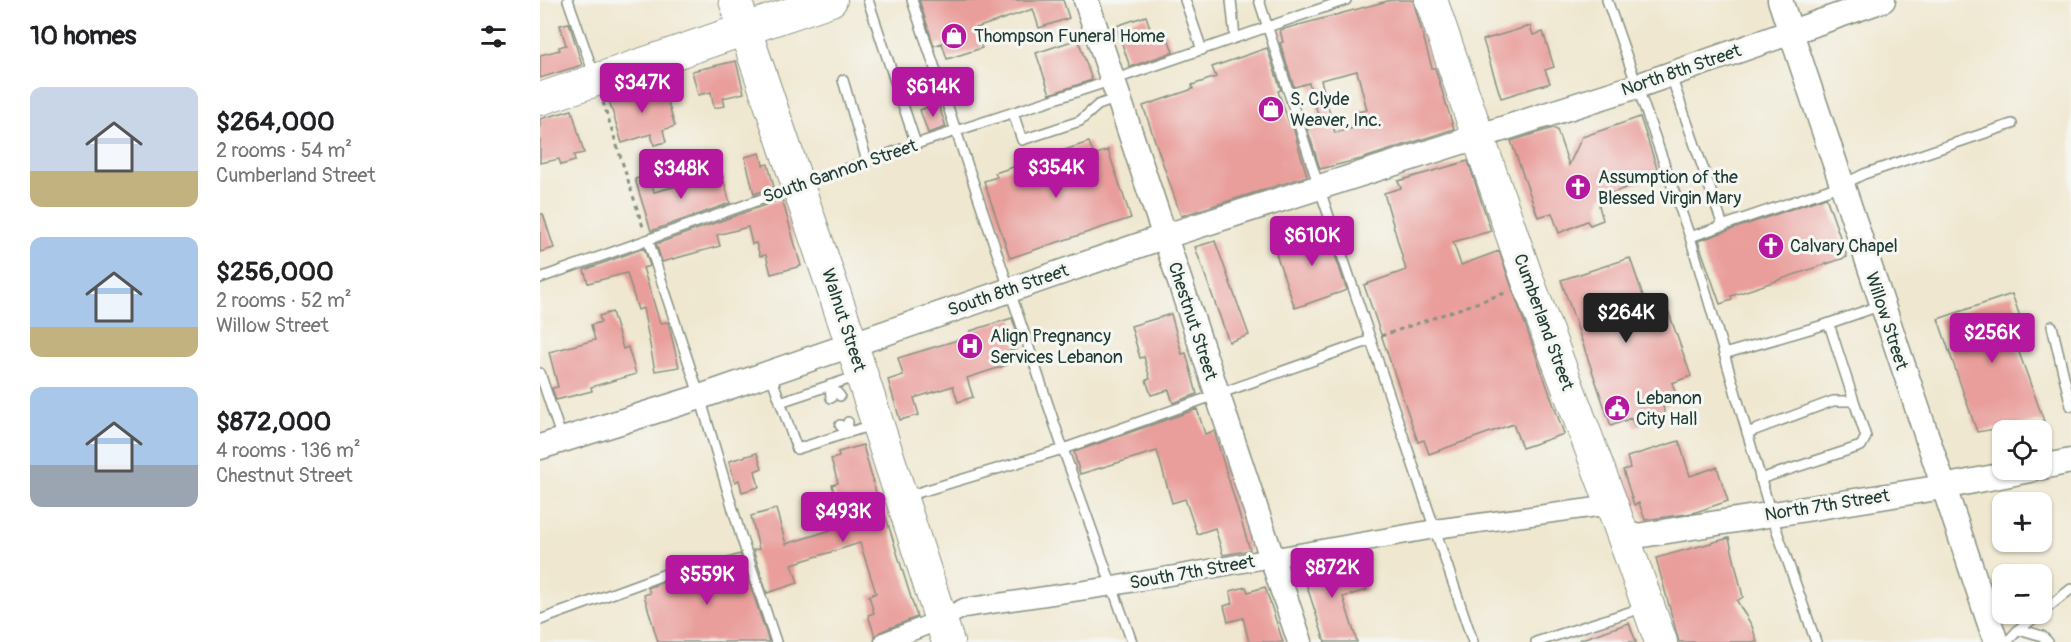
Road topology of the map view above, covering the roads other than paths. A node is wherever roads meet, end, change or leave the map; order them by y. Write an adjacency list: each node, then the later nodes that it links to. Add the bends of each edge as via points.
1 (568, 0): 20 (lane)
2 (831, 0): 14 (highway)
3 (868, 0): 29 (lane)
4 (912, 0): 27 (lane)
5 (1086, 0): 23 (street, Chestnut Street)
6 (1185, 0): 18 (lane)
7 (1231, 0): 17 (lane)
8 (1259, 0): 15 (lane)
9 (1346, 0): 15 (lane, South Gannon Street)
10 (1431, 0): 28 (highway, Cumberland Street)
11 (1607, 0): 22 (lane)
12 (1780, 0): 16 (street, Willow Street)
13 (1883, 0): 16 (street, North 8th Street)
14 (740, 14): 20 (highway); 31 (highway, Walnut Street)
15 (1268, 27): 17 (lane, South Gannon Street); 33 (lane)
16 (1790, 32): 19 (street, North 8th Street); 32 (street, Willow Street)
17 (1235, 38): 18 (lane, South Gannon Street)
18 (1202, 50): 23 (lane, South Gannon Street)
19 (1671, 74): 22 (street, North 8th Street); 34 (lane)
20 (596, 80): 24 (highway)
21 (843, 80): 30 (lane)
22 (1637, 86): 28 (street, North 8th Street); 36 (lane)
23 (1116, 89): 25 (lane, South Gannon Street); 25 (lane, via 1080,121 1022,140); 35 (street, Chestnut Street)
24 (540, 99)
25 (1013, 112): 27 (lane, South Gannon Street)
26 (2013, 124): 32 (lane)
27 (956, 131): 29 (lane, South Gannon Street); 39 (lane)
28 (1478, 136): 33 (street, South 8th Street); 66 (highway, Cumberland Street)
29 (916, 144): 30 (lane, South Gannon Street)
30 (867, 161): 31 (lane, South Gannon Street)
31 (798, 185): 37 (lane, South Gannon Street); 44 (highway, Walnut Street)
32 (1842, 185): 34 (lane); 40 (street, Willow Street)
33 (1319, 188): 35 (street, South 8th Street); 43 (lane)
34 (1723, 226): 36 (lane)
35 (1166, 236): 39 (street, South 8th Street); 50 (street, Chestnut Street)
36 (1690, 237): 45 (lane)
37 (648, 240): 38 (lane, South Gannon Street); 51 (lane)
38 (540, 278)
39 (1011, 289): 44 (street, South 8th Street); 59 (lane)
40 (1882, 305): 41 (lane); 64 (street, Willow Street)
41 (1827, 324): 45 (lane); 52 (lane)
42 (2052, 326): 54 (lane)
43 (1371, 340): 50 (lane); 68 (lane)
44 (852, 345): 47 (street, South 8th Street); 49 (highway, Walnut Street)
45 (1724, 354): 57 (lane)
46 (540, 373): 58 (lane)
47 (770, 373): 51 (street, South 8th Street); 53 (lane)
48 (830, 385): 49 (lane); 49 (lane); 53 (lane)
49 (844, 389): 55 (highway, Walnut Street)
50 (1216, 395): 59 (lane); 70 (street, Chestnut Street)
51 (700, 397): 58 (street, South 8th Street); 80 (lane)
52 (1854, 401): 57 (lane, via 1833,401); 63 (lane, via 1866,437 1861,446)
53 (780, 402): 56 (lane, via 797,449)
54 (2071, 406)
55 (855, 423): 56 (lane); 56 (lane); 65 (highway, Walnut Street)
56 (847, 433)
57 (1747, 433): 63 (lane)
58 (551, 443)
59 (1064, 448): 65 (lane); 72 (lane)
60 (2071, 462): 61 (street)
61 (2052, 465)
62 (1992, 477): 64 (street, North 7th Street)
63 (1760, 479): 67 (lane)
64 (1943, 487): 67 (street, North 7th Street); 88 (street, Willow Street)
65 (901, 498): 79 (highway, Walnut Street)
66 (1612, 505): 68 (street, South 7th Street); 69 (highway, Cumberland Street)
67 (1771, 514): 69 (street, North 7th Street); 87 (lane)
68 (1435, 529): 70 (street, South 7th Street); 84 (lane)
69 (1624, 538): 75 (highway, Cumberland Street)
70 (1271, 558): 72 (street, South 7th Street); 83 (street, Chestnut Street)
71 (693, 564): 76 (lane)
72 (1113, 586): 79 (street, South 7th Street, via 964,608); 82 (lane)
73 (2071, 590): 74 (lane)
74 (2052, 605)
75 (1648, 606): 85 (lane); 86 (highway, Cumberland Street)
76 (540, 620)
77 (2026, 624): 78 (lane)
78 (2019, 629): 89 (lane); 90 (lane, via 2042,636)
79 (944, 631): 81 (street, South 7th Street)
80 (776, 642)
81 (884, 642)
82 (1132, 642)
83 (1300, 642)
84 (1473, 642)
85 (1536, 642)
86 (1661, 642)
87 (1816, 642)
88 (1996, 642)
89 (2007, 642)
90 (2048, 642)

